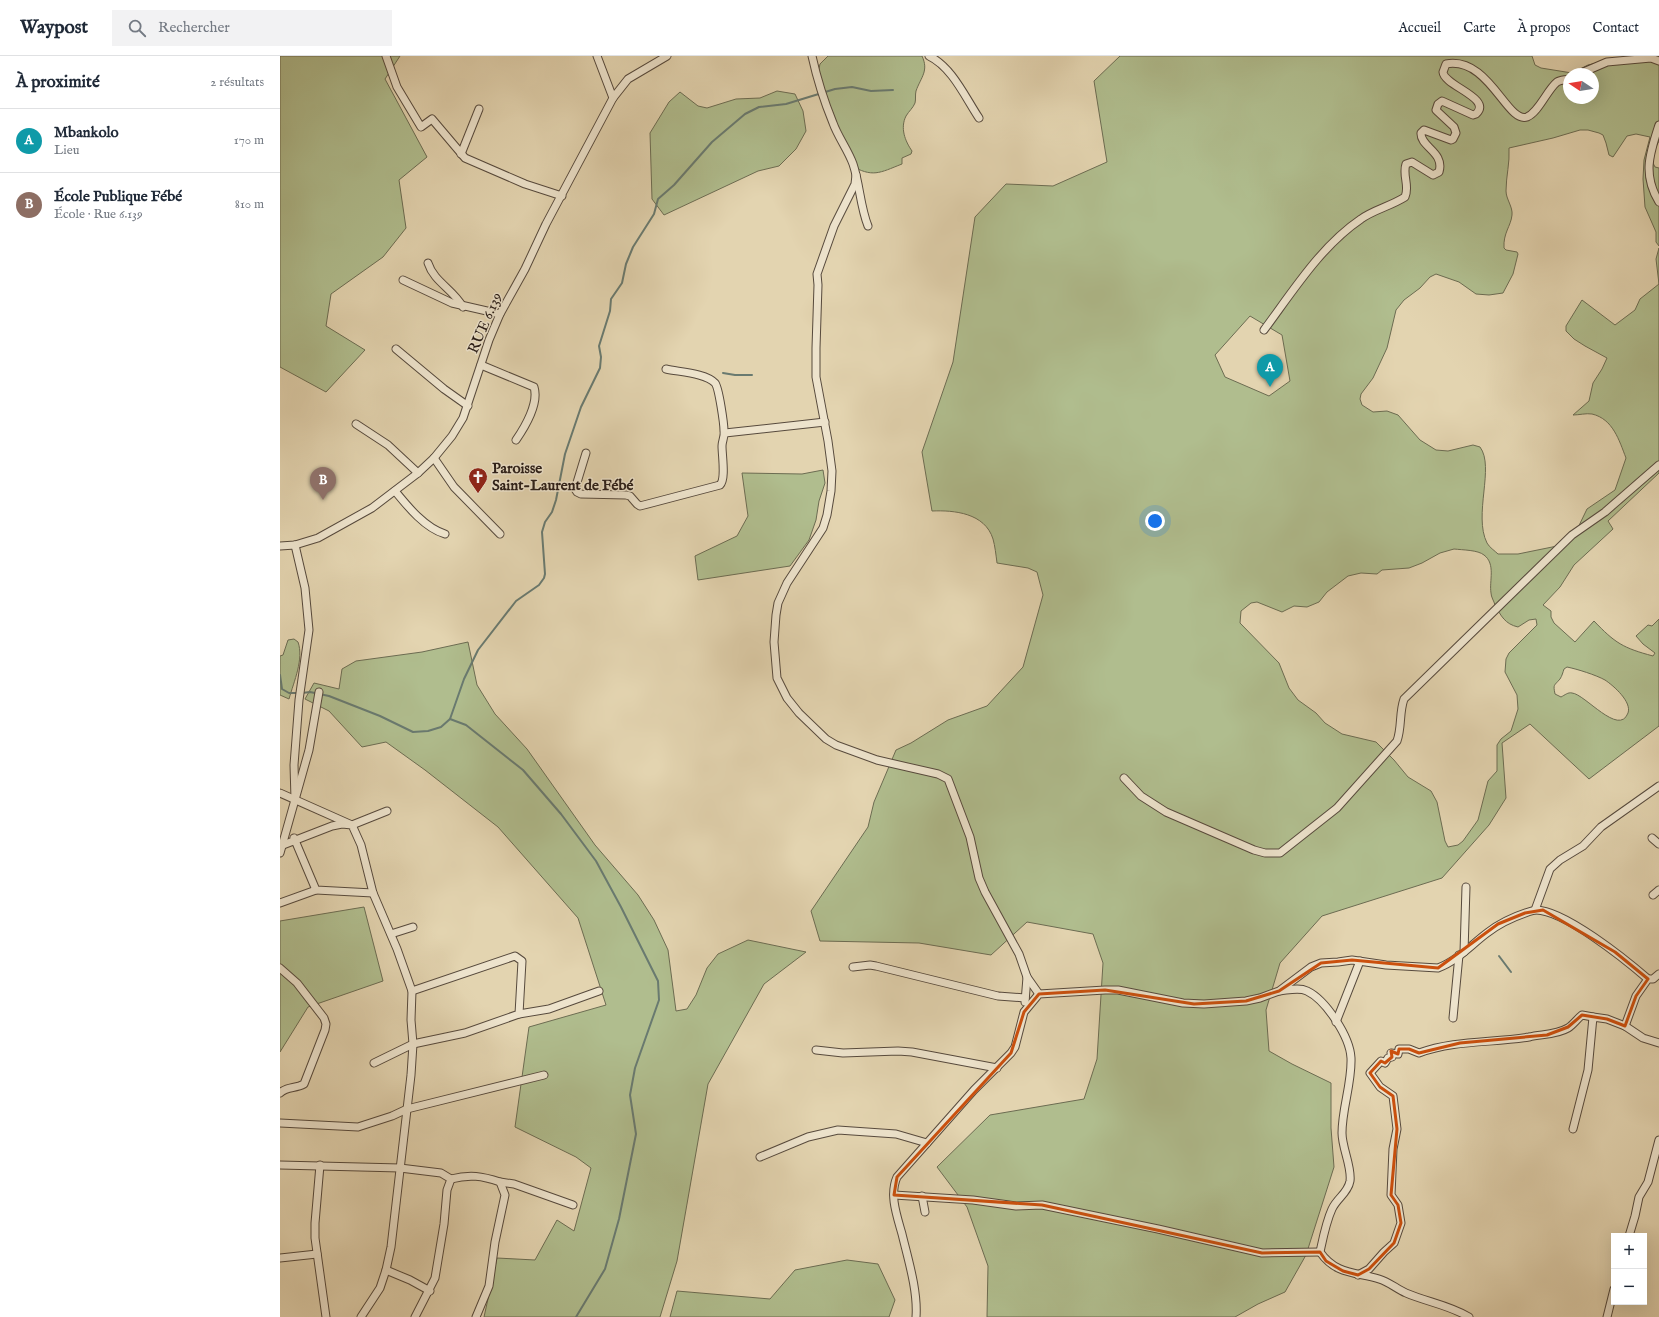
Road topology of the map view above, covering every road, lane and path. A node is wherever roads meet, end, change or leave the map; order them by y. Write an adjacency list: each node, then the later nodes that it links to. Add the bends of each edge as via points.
1 (386, 56): 14 (street, via 397,87 421,127 432,119)
2 (597, 56): 10 (street)
3 (667, 56): 6 (street, RUE 6.139)
4 (812, 56): 15 (street, via 818,84)
5 (929, 56): 12 (street, via 946,69)
6 (653, 59): 10 (street, RUE 6.139, via 628,79)
7 (1659, 61): 8 (street, via 1651,58 1607,62)
8 (1593, 68)
9 (1563, 80): 23 (street, via 1558,81 1529,116 1520,117 1490,79 1476,67 1464,62 1446,64 1443,72 1446,79 1475,98 1480,109 1473,115 1442,101 1438,104 1436,110 1454,127 1456,133 1451,140 1424,130 1421,133 1422,138 1436,154 1440,164 1439,172 1433,175 1412,162 1406,164 1405,197 1363,217 1346,230 1316,262)
10 (613, 98): 16 (street, RUE 6.139)
11 (479, 110): 14 (street)
12 (979, 118)
13 (1659, 125): 17 (street, via 1650,153 1649,167 1650,181)
14 (461, 154): 16 (street, via 471,162)
15 (856, 175): 18 (street, via 862,211); 28 (street, via 855,184 834,226 817,274 816,377)
16 (562, 196): 22 (street, RUE 6.139)
17 (1659, 202)
18 (868, 226)
19 (428, 263): 21 (street, via 432,274)
20 (403, 280): 21 (street)
21 (463, 307): 22 (street)
22 (500, 314): 25 (street, RUE 6.139)
23 (1264, 330)
24 (396, 349): 27 (street)
25 (481, 365): 27 (street, RUE 6.139); 31 (street, via 534,387 535,396 529,418)
26 (666, 369): 30 (street, via 701,376 714,382 718,387)
27 (468, 406): 33 (street, RUE 6.139, via 452,436)
28 (825, 422): 30 (street); 67 (street, via 832,471 827,515 823,528 787,583 778,603 774,642 777,678 787,698 799,713 826,739 864,756 938,774 948,779 970,837 979,878 1019,954)
29 (356, 424): 35 (street, via 388,445)
30 (725, 433): 32 (street, via 721,458 724,479 720,485 640,506 630,496 577,492)
31 (516, 440)
32 (586, 453)
33 (434, 458): 35 (street, RUE 6.139); 38 (street, via 454,487)
34 (1659, 465): 42 (street, via 1605,512 1572,535 1404,699 1397,741 1336,808 1280,853 1254,850 1166,812 1141,796)
35 (418, 473): 36 (street, RUE 6.139)
36 (395, 491): 37 (street, via 426,523); 39 (street, RUE 6.139, via 353,520 318,538)
37 (445, 534)
38 (500, 534)
39 (295, 544): 40 (street, RUE 6.139); 45 (street, via 305,588 308,630 294,765)
40 (280, 546)
41 (319, 692): 45 (street, via 309,750)
42 (1124, 778)
43 (1657, 790): 59 (street, via 1601,827 1583,846 1550,869)
44 (280, 794): 45 (street)
45 (295, 799): 47 (street); 51 (street)
46 (387, 811): 47 (street)
47 (352, 825): 49 (street, via 332,826); 56 (street, via 361,845)
48 (1652, 838): 50 (street)
49 (294, 839): 51 (street); 54 (street)
50 (1659, 844)
51 (283, 845): 52 (street)
52 (280, 853)
53 (1466, 887): 62 (street)
54 (316, 890): 56 (street); 58 (street)
55 (1659, 890): 57 (street)
56 (373, 894): 61 (street)
57 (1653, 895)
58 (280, 903)
59 (1535, 910): 62 (street, via 1498,924); 68 (street, via 1550,912 1568,921 1624,958)
60 (413, 927): 61 (street)
61 (391, 934): 69 (street)
62 (1462, 953): 63 (street, via 1438,968); 77 (street)
63 (1360, 961): 71 (street, via 1321,963 1311,967); 78 (street)
64 (853, 967): 73 (street, via 876,966 998,996)
65 (280, 968): 86 (street, via 297,983 326,1024 304,1084)
66 (1659, 974): 68 (street, via 1653,979)
67 (1027, 977): 72 (street); 73 (street)
68 (1648, 979): 79 (street, via 1636,996)
69 (412, 991): 75 (street, via 515,956 522,961); 81 (street)
70 (599, 991): 75 (street, via 549,1009)
71 (1279, 991): 72 (street, via 1246,1001 1194,1004 1118,990); 78 (street, via 1308,991 1323,1004)
72 (1039, 994): 74 (street)
73 (1025, 998): 74 (street)
74 (1024, 1012): 84 (street, via 1015,1047)
75 (519, 1014): 81 (street, via 465,1033)
76 (1593, 1016): 79 (street); 89 (street, via 1588,1070); 107 (street, via 1582,1015 1568,1027 1547,1035 1460,1043 1419,1053 1399,1049 1398,1054 1391,1053 1392,1057 1385,1063 1382,1061 1370,1073 1380,1087 1393,1096 1397,1129 1393,1149 1391,1195 1398,1205 1401,1223 1394,1243 1369,1269)
77 (1453, 1018)
78 (1336, 1022): 103 (street, via 1351,1056 1342,1135 1350,1179 1346,1191 1332,1208)
79 (1625, 1026): 80 (street, via 1643,1038)
80 (1659, 1043)
81 (413, 1044): 83 (street); 87 (street)
82 (816, 1050): 84 (street, via 843,1053 912,1052)
83 (374, 1063)
84 (997, 1068): 91 (street, via 980,1083)
85 (544, 1075): 87 (street)
86 (280, 1093)
87 (407, 1109): 88 (street, via 358,1127); 95 (street)
88 (280, 1123)
89 (1573, 1129)
90 (1659, 1140): 102 (street, via 1648,1182 1639,1197)
91 (927, 1143): 92 (street, via 896,1134 838,1130 808,1137); 98 (street, via 897,1177)
92 (760, 1157)
93 (280, 1164): 94 (street)
94 (320, 1165): 95 (street); 104 (street, via 315,1223)
95 (400, 1168): 96 (street, via 441,1173); 106 (street)
96 (451, 1179): 97 (street, via 465,1175); 108 (street, via 447,1190 438,1269)
97 (500, 1182): 100 (street, via 514,1184); 113 (street, via 505,1195 490,1281)
98 (894, 1196): 99 (street); 114 (street, via 914,1290)
99 (922, 1196): 101 (street); 103 (street, via 1016,1206 1042,1205 1262,1253)
100 (573, 1205)
101 (925, 1212)
102 (1630, 1233)
103 (1320, 1252): 107 (street, via 1326,1261 1343,1271)
104 (317, 1254): 105 (street); 110 (street)
105 (280, 1258)
106 (386, 1270): 108 (street); 111 (street, via 380,1288)
107 (1358, 1275): 115 (street, via 1380,1279 1404,1292)
108 (430, 1291): 112 (street)
109 (1611, 1301): 116 (street)
110 (326, 1317)
111 (360, 1317)
112 (416, 1317)
113 (476, 1317)
114 (916, 1317)
115 (1469, 1317)
116 (1607, 1317)

